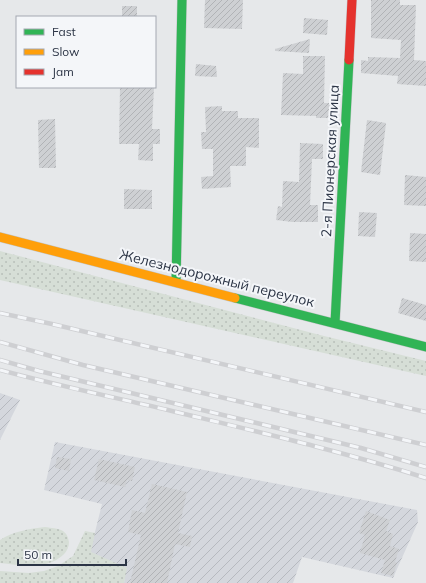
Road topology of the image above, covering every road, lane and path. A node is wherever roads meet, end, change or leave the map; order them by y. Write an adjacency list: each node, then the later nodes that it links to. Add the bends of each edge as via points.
1 (182, 0): 4 (street)
2 (352, 0): 5 (street, 2-я Пионерская улица)
3 (0, 237): 4 (street, Железнодорожный переулок)
4 (176, 282): 5 (street, Железнодорожный переулок)
5 (335, 323): 6 (street, Железнодорожный переулок)
6 (426, 347)

